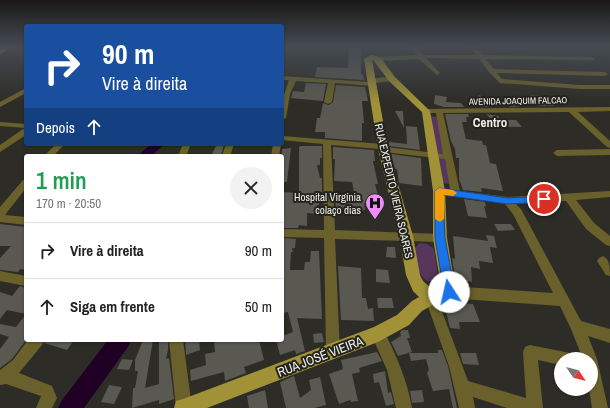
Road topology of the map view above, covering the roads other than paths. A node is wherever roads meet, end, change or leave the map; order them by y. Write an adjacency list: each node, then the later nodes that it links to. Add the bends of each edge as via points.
1 (369, 65): 14 (main road, RUA EXPEDITO VIEIRA SOARES)
2 (380, 65): 12 (main road)
3 (429, 65): 7 (street)
4 (486, 65): 6 (street)
5 (568, 65): 8 (street)
6 (491, 71): 8 (street); 16 (street, via 503,82)
7 (437, 73)
8 (576, 74): 9 (street); 16 (street)
9 (605, 74)
10 (284, 78): 11 (street)
11 (293, 79): 13 (street); 18 (street)
12 (392, 79): 14 (street); 23 (main road)
13 (332, 82): 14 (street); 19 (street)
14 (373, 83): 32 (main road, RUA EXPEDITO VIEIRA SOARES)
15 (610, 87): 16 (street)
16 (590, 88)
17 (24, 91): 20 (street)
18 (285, 94)
19 (328, 102)
20 (0, 105)
21 (610, 109): 22 (street, AVENIDA JOAQUIM FALCAO)
22 (572, 110): 24 (street, AVENIDA JOAQUIM FALCAO); 30 (street)
23 (426, 111): 24 (street, AVENIDA JOAQUIM FALCAO); 37 (main road)
24 (439, 112): 38 (street)
25 (0, 124): 26 (street)
26 (24, 126)
27 (24, 132): 33 (street)
28 (284, 138): 29 (street)
29 (328, 142): 32 (street); 49 (street)
30 (610, 145)
31 (59, 146): 36 (street)
32 (383, 148): 37 (street); 50 (main road, RUA EXPEDITO VIEIRA SOARES)
33 (0, 149)
34 (610, 152): 35 (street)
35 (557, 153)
36 (50, 154)
37 (432, 155): 38 (street); 40 (main road)
38 (448, 157): 41 (street)
39 (24, 184): 45 (street)
40 (439, 191): 41 (street); 51 (main road)
41 (456, 193): 44 (street)
42 (610, 194): 43 (street)
43 (568, 196): 44 (street); 52 (street, via 590,226)
44 (508, 201): 59 (street, via 517,212)
45 (0, 214)
46 (0, 218): 47 (street)
47 (24, 221)
48 (284, 233): 49 (street)
49 (329, 233): 50 (street); 65 (street)
50 (406, 236): 51 (street); 58 (main road, RUA EXPEDITO VIEIRA SOARES, via 413,275 418,286)
51 (440, 238): 57 (main road)
52 (610, 242)
53 (603, 262): 54 (street)
54 (610, 272)
55 (0, 276): 56 (street)
56 (24, 281)
57 (449, 292): 58 (main road, RUA JOSÉ VIEIRA); 59 (street)
58 (430, 298): 61 (main road, RUA JOSÉ VIEIRA, via 417,306 403,320); 69 (street)
59 (563, 300): 60 (street)
60 (578, 326): 62 (street); 66 (street)
61 (378, 334): 65 (main road, RUA JOSÉ VIEIRA); 73 (street, via 394,366 401,386)
62 (610, 336)
63 (35, 342): 68 (street, via 18,365)
64 (176, 342): 72 (street)
65 (333, 352): 72 (main road, RUA JOSÉ VIEIRA)
66 (587, 352)
67 (554, 356): 75 (street, via 530,352)
68 (3, 378): 71 (street, via 47,391 49,398)
69 (463, 387): 74 (street); 75 (street)
70 (598, 396): 76 (street)
71 (44, 408)
72 (184, 408)
73 (404, 408)
74 (467, 408)
75 (534, 408)
76 (600, 408)

